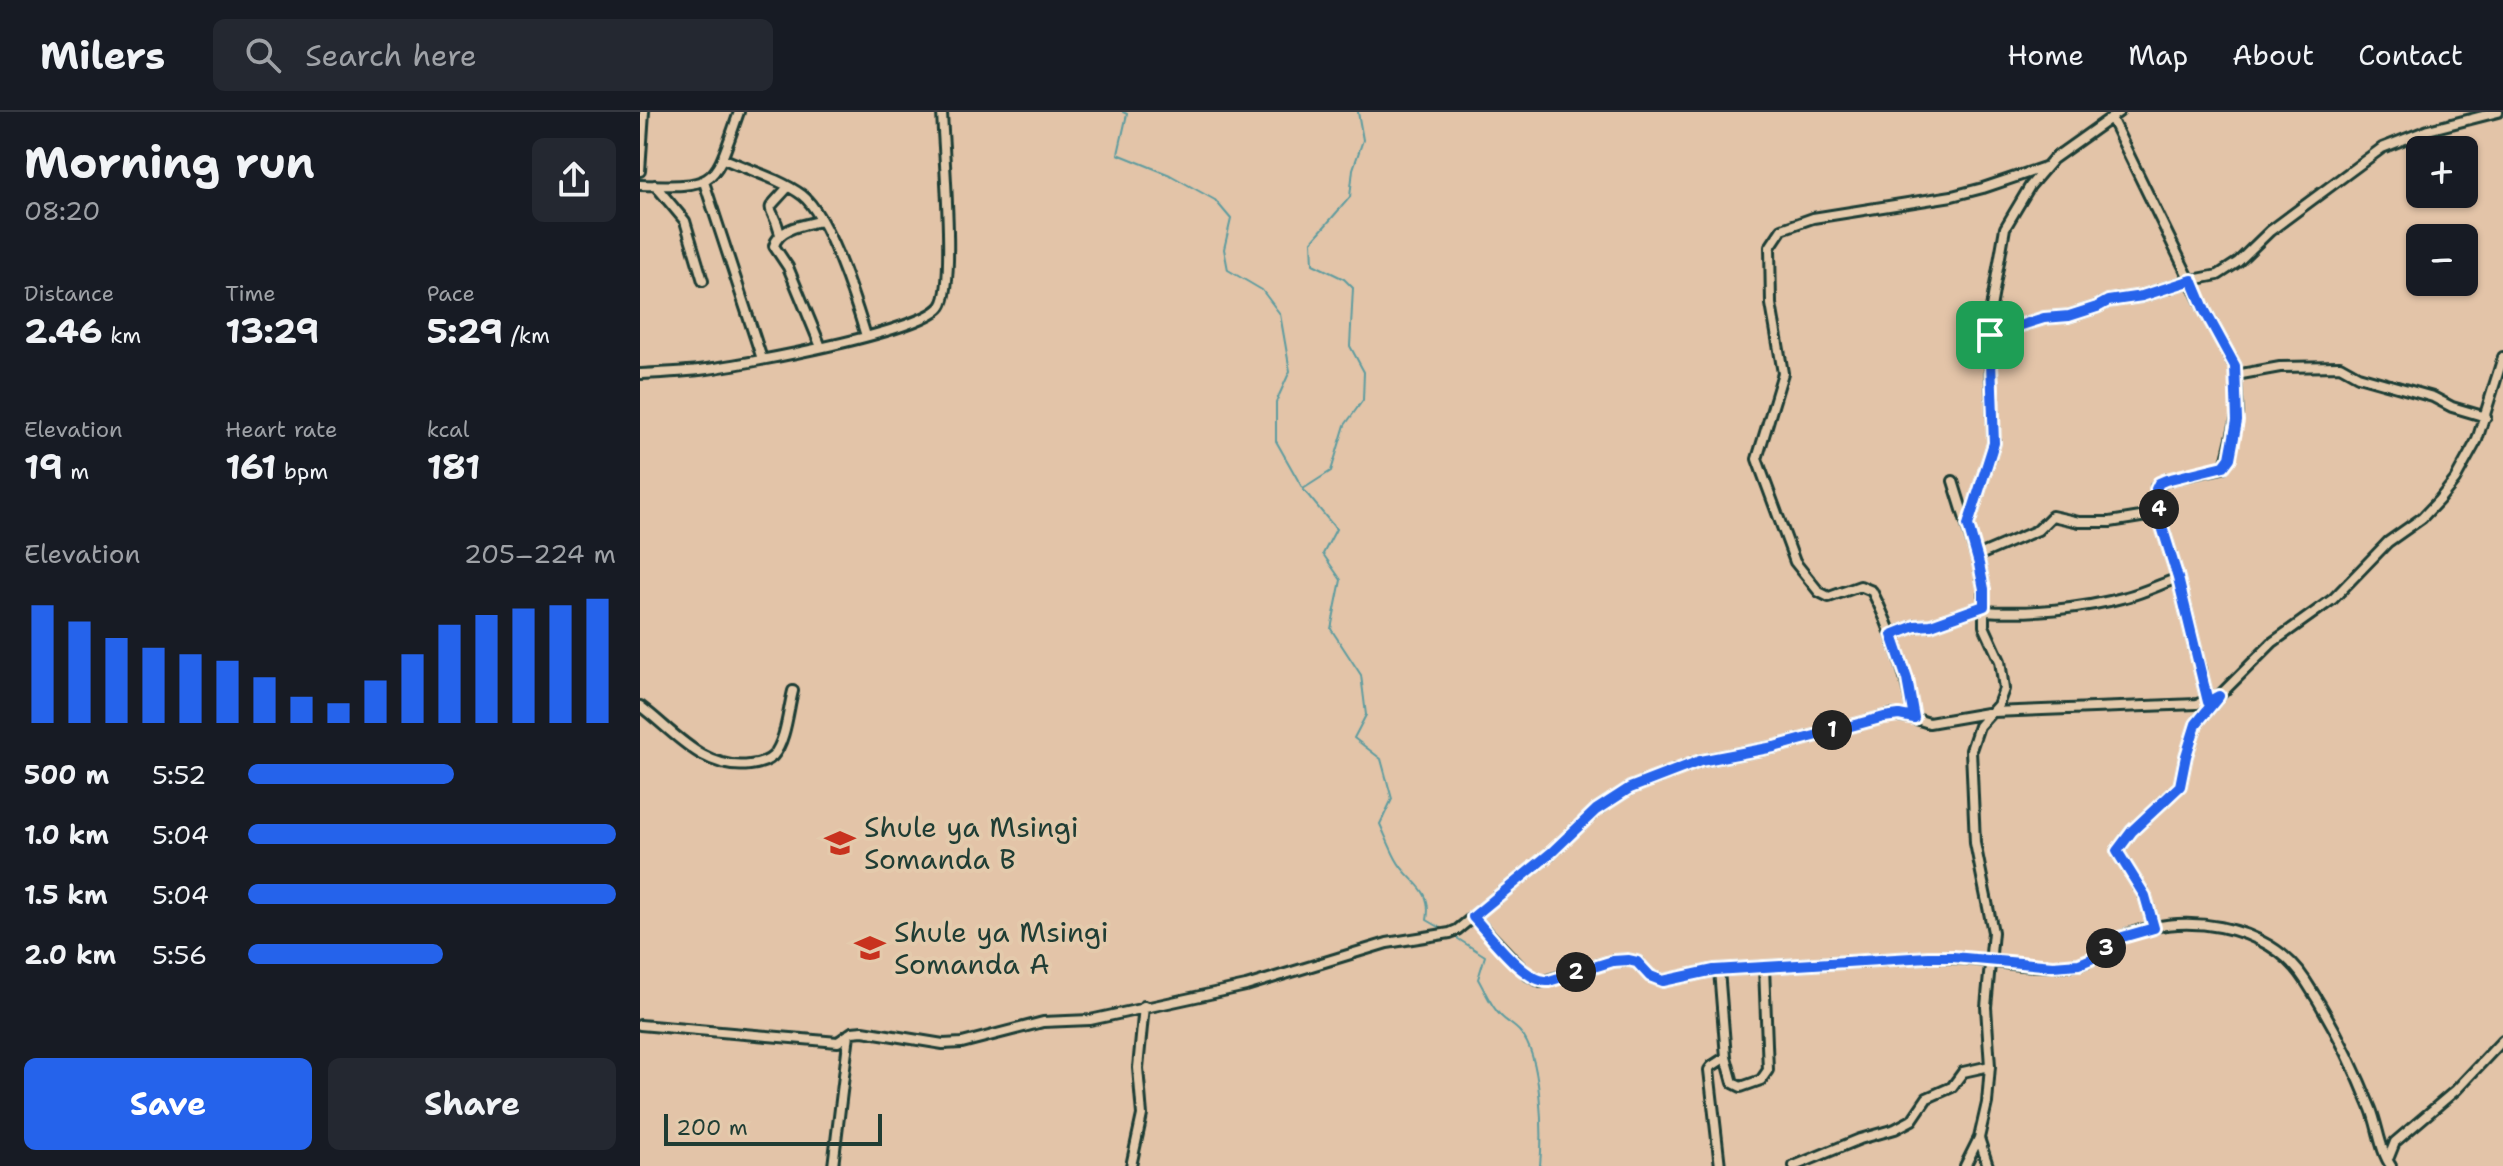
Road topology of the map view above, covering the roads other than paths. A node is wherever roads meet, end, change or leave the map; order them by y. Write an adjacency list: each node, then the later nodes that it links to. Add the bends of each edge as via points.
1 (644, 112): 8 (street)
2 (739, 112): 6 (street)
3 (942, 112): 18 (street, via 947,275 942,305 920,319)
4 (2498, 112): 15 (street, via 2382,148 2270,231 2227,271)
5 (2115, 115): 7 (street); 15 (street)
6 (724, 159): 9 (street); 12 (street)
7 (2045, 167): 17 (street, via 2005,228); 31 (street, via 1952,196 1791,224 1770,247 1771,304 1783,373 1758,451 1759,469 1795,562 1819,592 1829,597 1854,586 1868,588)
8 (640, 171)
9 (704, 182): 11 (street); 21 (street)
10 (640, 185): 11 (street)
11 (655, 185): 16 (street, via 685,221)
12 (788, 187): 13 (street, via 805,197); 14 (street, via 769,209)
13 (820, 221): 14 (street); 18 (street)
14 (780, 234): 19 (street, via 775,252 788,267)
15 (2192, 280): 17 (street); 23 (street)
16 (703, 281)
17 (1990, 335): 27 (street, via 1994,443)
18 (866, 336): 19 (street)
19 (821, 347): 21 (street)
20 (2503, 357): 24 (street)
21 (762, 359): 22 (street)
22 (640, 374)
23 (2236, 375): 24 (street, via 2280,367 2340,366); 26 (street, via 2238,413 2230,458 2222,468 2161,481 2156,489)
24 (2486, 417): 33 (street, via 2464,466 2430,510 2395,536 2333,599 2273,642)
25 (1953, 481): 27 (street)
26 (2159, 514): 28 (street, via 2110,522 2052,516 2035,531); 29 (street)
27 (1968, 525): 28 (street)
28 (1977, 556): 30 (street)
29 (2178, 578): 30 (street, via 2126,597 2083,605 2014,614); 34 (street)
30 (1984, 608): 31 (street); 36 (street, via 1984,626 2003,678 2002,697)
31 (1892, 635): 37 (street)
32 (793, 691): 35 (street, via 773,756 746,766 725,765 701,755)
33 (2219, 696): 34 (street); 39 (street, via 2196,724 2180,786 2117,851 2145,896)
34 (2208, 702): 36 (street)
35 (640, 706)
36 (1993, 712): 37 (street, via 1929,723); 40 (street, via 1979,726 1971,750 1975,843 1992,917)
37 (1914, 718): 38 (street, via 1884,717 1700,761 1630,788 1596,810)
38 (1473, 917): 42 (street, via 1541,982 1613,961 1637,962 1663,981); 43 (street, via 1450,933 1387,943 1246,986)
39 (2154, 928): 40 (street, via 2119,938 2079,964); 50 (street, via 2205,923 2254,937 2284,953 2305,979 2354,1065)
40 (1990, 961): 41 (street, via 1928,957); 48 (street)
41 (1764, 967): 42 (street); 47 (street, via 1768,1072 1761,1080 1737,1086)
42 (1719, 970): 47 (street)
43 (1144, 1006): 45 (street, via 950,1044 863,1031); 52 (street, via 1138,1068 1142,1115)
44 (640, 1025): 45 (street, via 838,1042)
45 (849, 1034): 51 (street)
46 (2503, 1040): 50 (street, via 2395,1142)
47 (1726, 1057): 53 (street, via 1709,1070)
48 (1990, 1066): 49 (street); 54 (street, via 1963,1072 1952,1087 1927,1098 1912,1120 1895,1129)
49 (1979, 1138): 55 (street); 56 (street)
50 (2388, 1165)
51 (833, 1166)
52 (1131, 1166)
53 (1720, 1166)
54 (1794, 1166)
55 (1965, 1166)
56 (1988, 1166)

